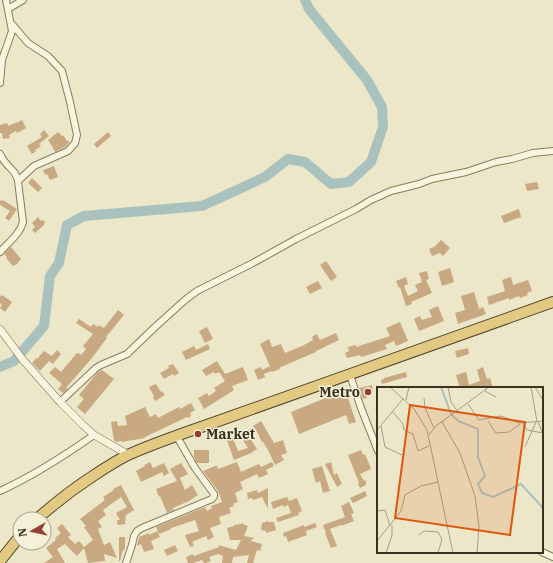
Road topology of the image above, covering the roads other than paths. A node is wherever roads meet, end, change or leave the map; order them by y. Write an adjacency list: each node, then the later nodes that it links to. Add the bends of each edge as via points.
1 (6, 0): 3 (street)
2 (24, 0): 3 (street)
3 (8, 9): 4 (street)
4 (11, 23): 5 (street, via 12,31 2,60); 8 (street, via 28,43 48,56 62,71 77,135 75,143 68,151 34,166)
5 (0, 83)
6 (553, 151): 13 (street, via 533,153 432,179 371,200 197,291 174,309 127,354 100,365)
7 (0, 154): 8 (street, via 14,171)
8 (18, 181): 9 (street, via 22,225)
9 (0, 252)
10 (553, 302): 12 (highway)
11 (0, 329): 13 (street)
12 (350, 375): 15 (highway); 16 (street)
13 (60, 402): 14 (street)
14 (94, 435): 17 (street); 18 (street, via 64,456)
15 (176, 436): 17 (highway); 24 (street, via 214,496 137,531)
16 (377, 448)
17 (129, 455): 19 (highway, via 76,487)
18 (0, 491)
19 (46, 511)
20 (12, 546): 23 (highway)
21 (543, 552): 22 (street)
22 (553, 557)
23 (0, 561)
24 (126, 563)

